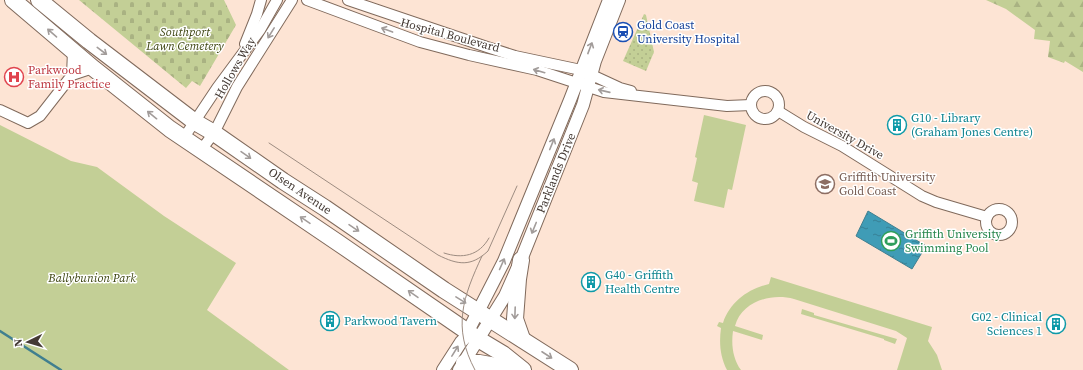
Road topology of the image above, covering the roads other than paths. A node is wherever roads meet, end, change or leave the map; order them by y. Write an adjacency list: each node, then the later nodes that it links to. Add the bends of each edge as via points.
1 (13, 0): 14 (main road, Olsen Avenue, one-way to 1)
2 (39, 0): 25 (main road, Olsen Avenue, one-way to 25)
3 (261, 0): 15 (street)
4 (277, 0): 15 (street, Hollows Way, via 260,30)
5 (292, 0): 26 (street, Hollows Way, one-way to 26, via 237,87)
6 (307, 0): 12 (street, Hospital Boulevard, one-way to 6)
7 (348, 0): 10 (street, Hospital Boulevard)
8 (609, 0): 17 (street, Parklands Drive, one-way to 8)
9 (619, 0): 17 (street, Parklands Drive, via 597,56)
10 (415, 23): 11 (street, Hospital Boulevard); 12 (street)
11 (425, 27): 13 (street); 17 (street, Hospital Boulevard, via 515,56)
12 (409, 38): 13 (street, Hospital Boulevard)
13 (420, 42): 19 (street, Hospital Boulevard, one-way to 13)
14 (73, 51): 16 (main road, Olsen Avenue); 18 (street)
15 (240, 57): 25 (street, Hollows Way)
16 (93, 68): 18 (street); 27 (main road, Olsen Avenue, one-way to 16)
17 (586, 72): 19 (street, Parklands Drive); 20 (street, Parklands Drive); 21 (street, via 620,88)
18 (72, 75): 23 (street, via 40,116 28,123)
19 (576, 82): 20 (street, Hospital Boulevard); 31 (street, Parklands Drive, one-way to 19)
20 (588, 87): 21 (street, one-way to 20, via 604,92); 30 (street, Parklands Drive, one-way to 30, via 574,130)
21 (648, 96): 22 (street, via 727,106)
22 (751, 105): 24 (street, via 754,114 762,119 772,118); 24 (street, via 757,92 771,91 780,102)
23 (0, 110)
24 (778, 111): 29 (street, University Drive, via 842,146 922,196)
25 (195, 122): 26 (main road, Olsen Avenue); 27 (street, Hollows Way)
26 (214, 133): 28 (street, Hollows Way); 31 (main road, Olsen Avenue, one-way to 31)
27 (183, 139): 28 (main road, Olsen Avenue)
28 (201, 150): 32 (main road, Olsen Avenue, one-way to 28)
29 (987, 217)
30 (521, 260): 31 (street, Parklands Drive, via 505,296); 33 (main road, one-way to 33, via 515,319)
31 (484, 315): 32 (street, Parklands Drive); 33 (main road, Olsen Avenue)
32 (473, 336): 34 (street); 35 (street, one-way to 32); 37 (main road, Olsen Avenue)
33 (522, 339): 38 (main road, Olsen Avenue, one-way to 38)
34 (462, 367): 36 (main road, via 479,363)
35 (444, 370)
36 (520, 370)
37 (523, 370)
38 (570, 370)

